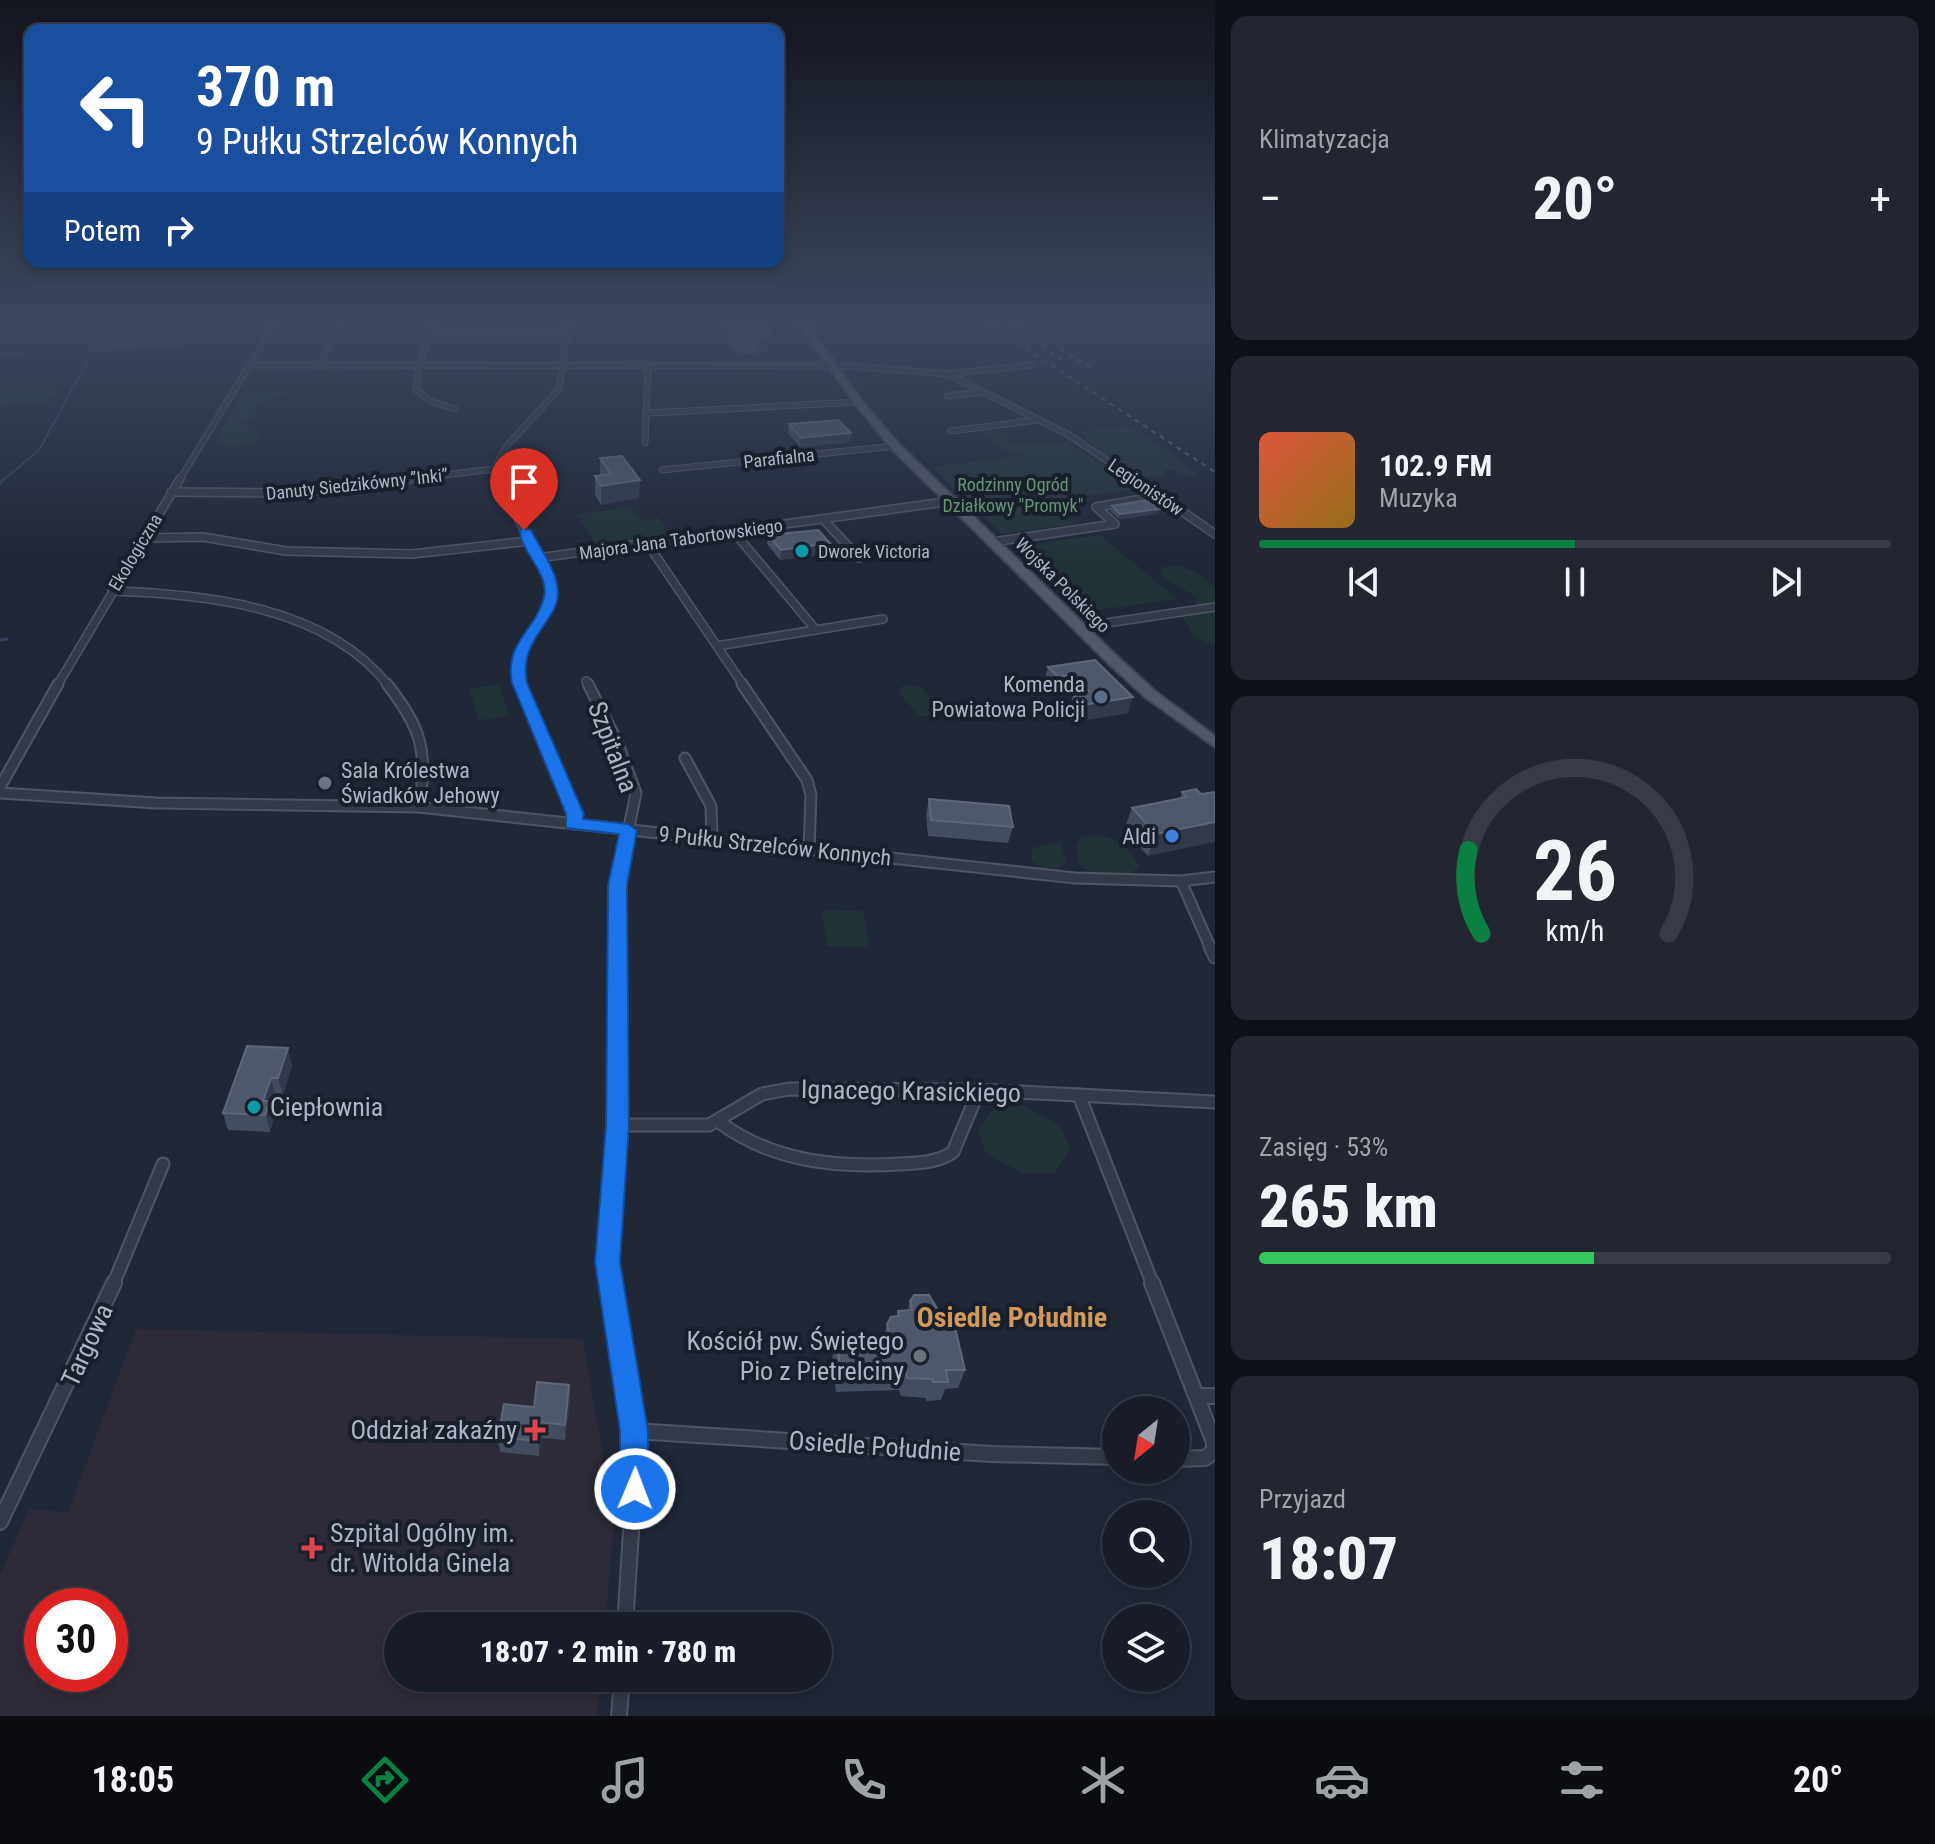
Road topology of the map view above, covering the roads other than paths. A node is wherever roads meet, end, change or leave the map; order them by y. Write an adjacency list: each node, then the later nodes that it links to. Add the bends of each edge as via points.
1 (227, 401): 15 (street, Ekologiczna)
2 (431, 401): 7 (street)
3 (548, 401): 13 (street, via 506,447)
4 (648, 401): 8 (street)
5 (1002, 401): 9 (street, Legionistów)
6 (858, 402): 8 (street); 12 (main road, Wojska Polskiego)
7 (455, 409)
8 (648, 413): 11 (street)
9 (1040, 419): 10 (street); 16 (street, Legionistów)
10 (951, 431)
11 (645, 443)
12 (895, 446): 14 (street, Parafialna); 17 (main road, Wojska Polskiego)
13 (494, 469): 15 (street, Danuty Siedzikówny ”Inki”, via 302,493); 22 (street)
14 (662, 470)
15 (171, 492): 21 (street, Ekologiczna)
16 (1160, 496): 20 (street, Legionistów); 23 (street, via 1096,507 1115,524)
17 (952, 501): 18 (street, Majora Jana Tabortowskiego); 23 (main road, Wojska Polskiego)
18 (823, 519): 19 (street, Majora Jana Tabortowskiego); 26 (street)
19 (733, 531): 24 (street, Majora Jana Tabortowskiego); 31 (street)
20 (1215, 534)
21 (143, 538): 22 (street, via 203,537 286,551 412,554); 27 (street, Ekologiczna)
22 (529, 541): 25 (street)
23 (993, 542): 30 (main road, Wojska Polskiego)
24 (647, 543): 25 (street, Majora Jana Tabortowskiego); 32 (street)
25 (538, 558): 38 (street, via 552,596 515,669 575,814)
26 (859, 558)
27 (112, 591): 36 (street, Ekologiczna); 37 (street, via 177,592 231,601 310,629 360,658 394,688 420,742 425,760)
28 (1215, 607): 30 (street)
29 (883, 619): 31 (street)
30 (1079, 627): 34 (main road, Wojska Polskiego, via 1150,694)
31 (816, 630): 32 (street)
32 (717, 646): 41 (street, via 807,780)
33 (586, 681): 39 (street, Szpitalna, via 635,788)
34 (1215, 743)
35 (685, 758): 40 (street, via 709,801)
36 (0, 790): 37 (street, 9 Pułku Strzelców Konnych, via 157,803)
37 (419, 807): 38 (street, 9 Pułku Strzelców Konnych)
38 (573, 824): 39 (street, 9 Pułku Strzelców Konnych)
39 (628, 830): 40 (street, 9 Pułku Strzelców Konnych); 49 (street, Szpitalna, via 617,885)
40 (712, 839): 41 (street, 9 Pułku Strzelców Konnych)
41 (809, 849): 43 (street, 9 Pułku Strzelców Konnych, via 1075,878)
42 (1215, 877): 43 (street, 9 Pułku Strzelców Konnych)
43 (1181, 881): 44 (street)
44 (1215, 957)
45 (979, 1090): 46 (street, Ignacego Krasickiego); 48 (street, Ignacego Krasickiego, via 777,1090); 48 (street, via 953,1152 933,1161 858,1166 804,1158 750,1142)
46 (1079, 1095): 47 (street, Ignacego Krasickiego); 51 (street)
47 (1215, 1102)
48 (719, 1122): 49 (street)
49 (617, 1125): 53 (street, Szpitalna, via 607,1262)
50 (163, 1164): 56 (street, Targowa, via 98,1323)
51 (1197, 1396): 52 (street); 55 (street, via 1214,1451)
52 (1215, 1396)
53 (634, 1431): 54 (street, Osiedle Południe); 57 (street, Szpitalna)
54 (1102, 1457)
55 (1190, 1459)
56 (0, 1522)
57 (626, 1612)
58 (621, 1692): 59 (street)
59 (619, 1716)

